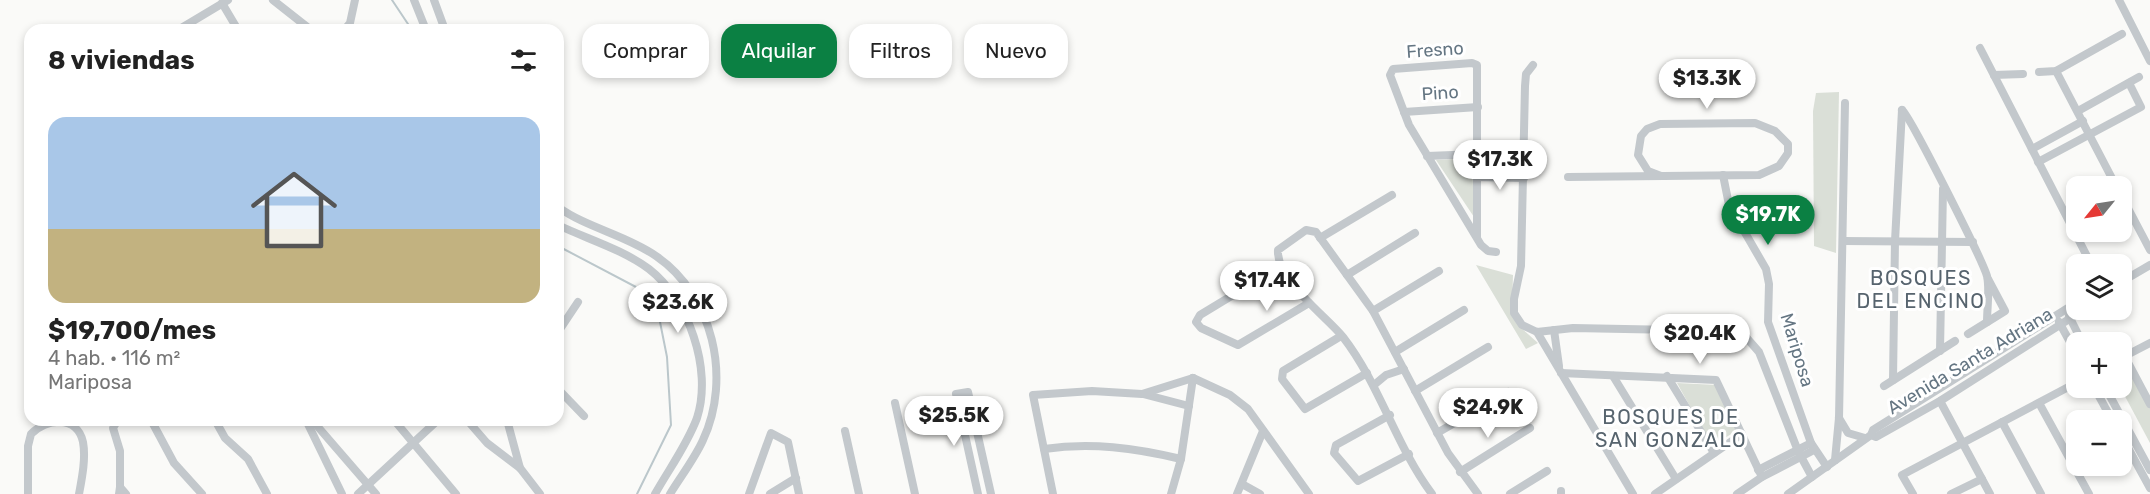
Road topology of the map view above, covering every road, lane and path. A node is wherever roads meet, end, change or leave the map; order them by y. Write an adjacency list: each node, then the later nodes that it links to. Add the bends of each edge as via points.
1 (273, 0): 9 (street)
2 (355, 0): 10 (street)
3 (414, 0): 11 (street)
4 (434, 0): 12 (street)
5 (2119, 0): 15 (street)
6 (225, 2): 7 (street); 8 (street)
7 (188, 24)
8 (235, 24)
9 (303, 24)
10 (349, 24)
11 (424, 24)
12 (443, 24)
13 (2122, 34): 17 (street)
14 (1980, 48): 20 (street)
15 (2150, 61)
16 (1533, 65): 34 (street, via 1526,74 1525,86)
17 (2056, 71): 18 (street); 25 (street)
18 (2039, 72)
19 (2023, 74): 20 (street)
20 (1994, 75): 29 (street)
21 (2139, 77): 22 (street)
22 (2129, 83): 25 (street); 28 (street, via 2140,107)
23 (1845, 103): 48 (street)
24 (1478, 107): 26 (street, Pino); 26 (street, Fresno, via 1478,69 1472,63 1393,69 1390,75); 30 (street)
25 (2078, 111): 27 (street)
26 (1404, 112): 31 (street, Fresno)
27 (2083, 121): 28 (street); 29 (street)
28 (2090, 135): 32 (street); 37 (street)
29 (2032, 149): 32 (street)
30 (1478, 154): 31 (street); 33 (street)
31 (1427, 156): 47 (street, Fresno)
32 (2038, 162): 55 (street)
33 (1478, 174): 34 (street); 47 (street)
34 (1524, 174): 73 (street, via 1521,266 1514,313 1522,326)
35 (1661, 176): 36 (street); 36 (street, via 1644,167 1638,155 1641,136 1656,125 1755,123 1775,131 1788,144 1788,153 1774,170 1759,175); 38 (street)
36 (1723, 176): 129 (street, Mariposa, via 1729,205 1766,269 1768,322)
37 (2111, 176)
38 (1568, 177)
39 (1943, 187): 49 (street, via 1902,110); 50 (street); 51 (street)
40 (1392, 195): 46 (street)
41 (564, 210): 45 (street)
42 (2132, 216): 53 (street)
43 (564, 228): 52 (street)
44 (1415, 233): 59 (street)
45 (620, 236): 52 (street); 109 (street, via 657,256 677,274 694,298 715,353 718,376)
46 (1320, 238): 57 (street, via 1316,232 1306,230 1282,245 1278,258); 59 (street)
47 (1477, 238): 54 (street, Fresno, via 1485,250)
48 (1843, 241): 49 (street); 107 (street)
49 (1895, 241): 50 (street); 90 (street)
50 (1942, 242): 51 (street); 80 (street)
51 (1973, 242): 61 (street)
52 (614, 249): 106 (street, via 648,268 665,283 679,304 690,328 701,378)
53 (2150, 250)
54 (1496, 252)
55 (2086, 254)
56 (2150, 265): 60 (street)
57 (1281, 266): 63 (street); 63 (street, via 1200,315 1196,322 1238,345)
58 (1439, 271): 66 (street)
59 (1347, 275): 66 (street)
60 (2132, 276)
61 (1987, 278): 69 (street); 69 (street, via 2005,310)
62 (579, 302): 70 (street)
63 (1309, 303): 76 (street)
64 (1464, 310): 81 (street)
65 (2066, 310): 67 (street, Avenida Santa Adriana)
66 (1373, 311): 81 (street)
67 (2056, 317): 71 (street); 126 (street, Avenida Santa Adriana)
68 (2069, 320): 71 (street, Avenida Santa Adriana)
69 (1987, 322): 74 (street)
70 (564, 323)
71 (2061, 325): 75 (street); 100 (street, Avenida Santa Adriana)
72 (1554, 330): 73 (street); 84 (street); 132 (street, via 1728,331 1745,336 1759,352)
73 (1537, 332): 84 (street)
74 (1968, 334)
75 (2066, 334)
76 (1341, 336): 85 (street); 85 (street, via 1283,371 1281,375 1300,406 1310,408)
77 (1955, 341): 80 (street)
78 (2150, 343): 82 (street)
79 (1488, 347): 94 (street)
80 (1940, 351): 90 (street)
81 (1395, 352): 83 (street)
82 (2132, 353)
83 (1404, 369): 91 (street, via 1386,375); 94 (street)
84 (1561, 371): 87 (street); 177 (street)
85 (1367, 373): 91 (street)
86 (2132, 373): 99 (street)
87 (1613, 376): 88 (street); 145 (street)
88 (1666, 376): 125 (street, via 1716,380); 131 (street)
89 (1193, 378): 96 (street); 103 (street); 123 (street, via 1230,394 1248,409)
90 (1893, 380): 92 (street)
91 (1374, 385): 104 (street)
92 (1884, 386)
93 (2066, 388): 102 (street)
94 (1415, 391): 124 (street)
95 (1508, 392): 124 (street)
96 (1142, 394): 103 (street); 130 (street, via 1092,391 1033,395)
97 (564, 395): 105 (street)
98 (2111, 398): 139 (street)
99 (2149, 400)
100 (1940, 401): 126 (street, Avenida Santa Adriana, via 1876,437); 128 (street)
101 (895, 403): 167 (street)
102 (2039, 403): 108 (street); 185 (street)
103 (1189, 406): 135 (street)
104 (1389, 415): 133 (street); 133 (street, via 1336,445 1335,453 1358,482)
105 (584, 416)
106 (697, 417): 109 (street); 161 (street)
107 (1839, 418): 126 (street, via 1848,433); 136 (street)
108 (2002, 422): 128 (street); 184 (street)
109 (710, 423): 162 (street)
110 (43, 426): 152 (street, via 31,434 28,446)
111 (70, 426): 153 (street, via 83,442)
112 (114, 426): 150 (street)
113 (155, 426): 154 (street, via 174,463)
114 (218, 426): 155 (street, via 248,459)
115 (309, 426): 156 (street)
116 (317, 426): 148 (street)
117 (399, 426): 127 (street)
118 (432, 426): 127 (street)
119 (472, 426): 138 (street, via 487,443)
120 (509, 426): 138 (street)
121 (1530, 428): 141 (street)
122 (845, 431): 166 (street)
123 (1263, 431): 147 (street); 174 (street)
124 (1437, 433): 141 (street)
125 (1742, 434): 131 (street); 142 (street)
126 (1868, 437): 136 (street, Avenida Santa Adriana)
127 (414, 443): 148 (street); 159 (street)
128 (1962, 443): 146 (street); 181 (street, via 1902,475)
129 (1812, 446): 132 (street); 137 (street, Mariposa)
130 (1044, 449): 135 (street, via 1070,445 1123,447); 170 (street)
131 (1714, 453): 145 (street)
132 (1799, 453): 142 (street); 143 (street)
133 (1409, 454): 151 (street)
134 (2132, 455): 149 (street)
135 (1181, 459): 171 (street)
136 (1835, 460): 137 (street, Avenida Santa Adriana)
137 (1827, 467): 143 (street, Avenida Santa Adriana)
138 (520, 468): 160 (street)
139 (2150, 470)
140 (1546, 471): 176 (street)
141 (1460, 472): 175 (street)
142 (1760, 473): 179 (street)
143 (1812, 477): 180 (street, Avenida Santa Adriana)
144 (796, 478): 163 (street, via 788,442 771,433); 164 (street); 165 (street)
145 (1676, 479): 178 (street)
146 (1982, 479): 182 (street); 183 (street)
147 (1242, 484): 172 (street); 173 (street)
148 (368, 485): 157 (street); 158 (street)
149 (2150, 488)
150 (122, 492)
151 (1429, 493)
152 (28, 494)
153 (79, 494)
154 (202, 494)
155 (267, 494)
156 (342, 494)
157 (358, 494)
158 (376, 494)
159 (456, 494)
160 (540, 494)
161 (655, 494)
162 (670, 494)
163 (749, 494)
164 (770, 494)
165 (799, 494)
166 (859, 494)
167 (915, 494)
168 (978, 494): 169 (street, via 956,394 968,392)
169 (991, 494)
170 (1053, 494)
171 (1172, 494)
172 (1237, 494)
173 (1260, 494)
174 (1309, 494)
175 (1478, 494)
176 (1509, 494)
177 (1633, 494)
178 (1655, 494)
179 (1737, 494)
180 (1788, 494)
181 (1913, 494)
182 (1951, 494)
183 (1990, 494)
184 (2042, 494)
185 (2089, 494)

